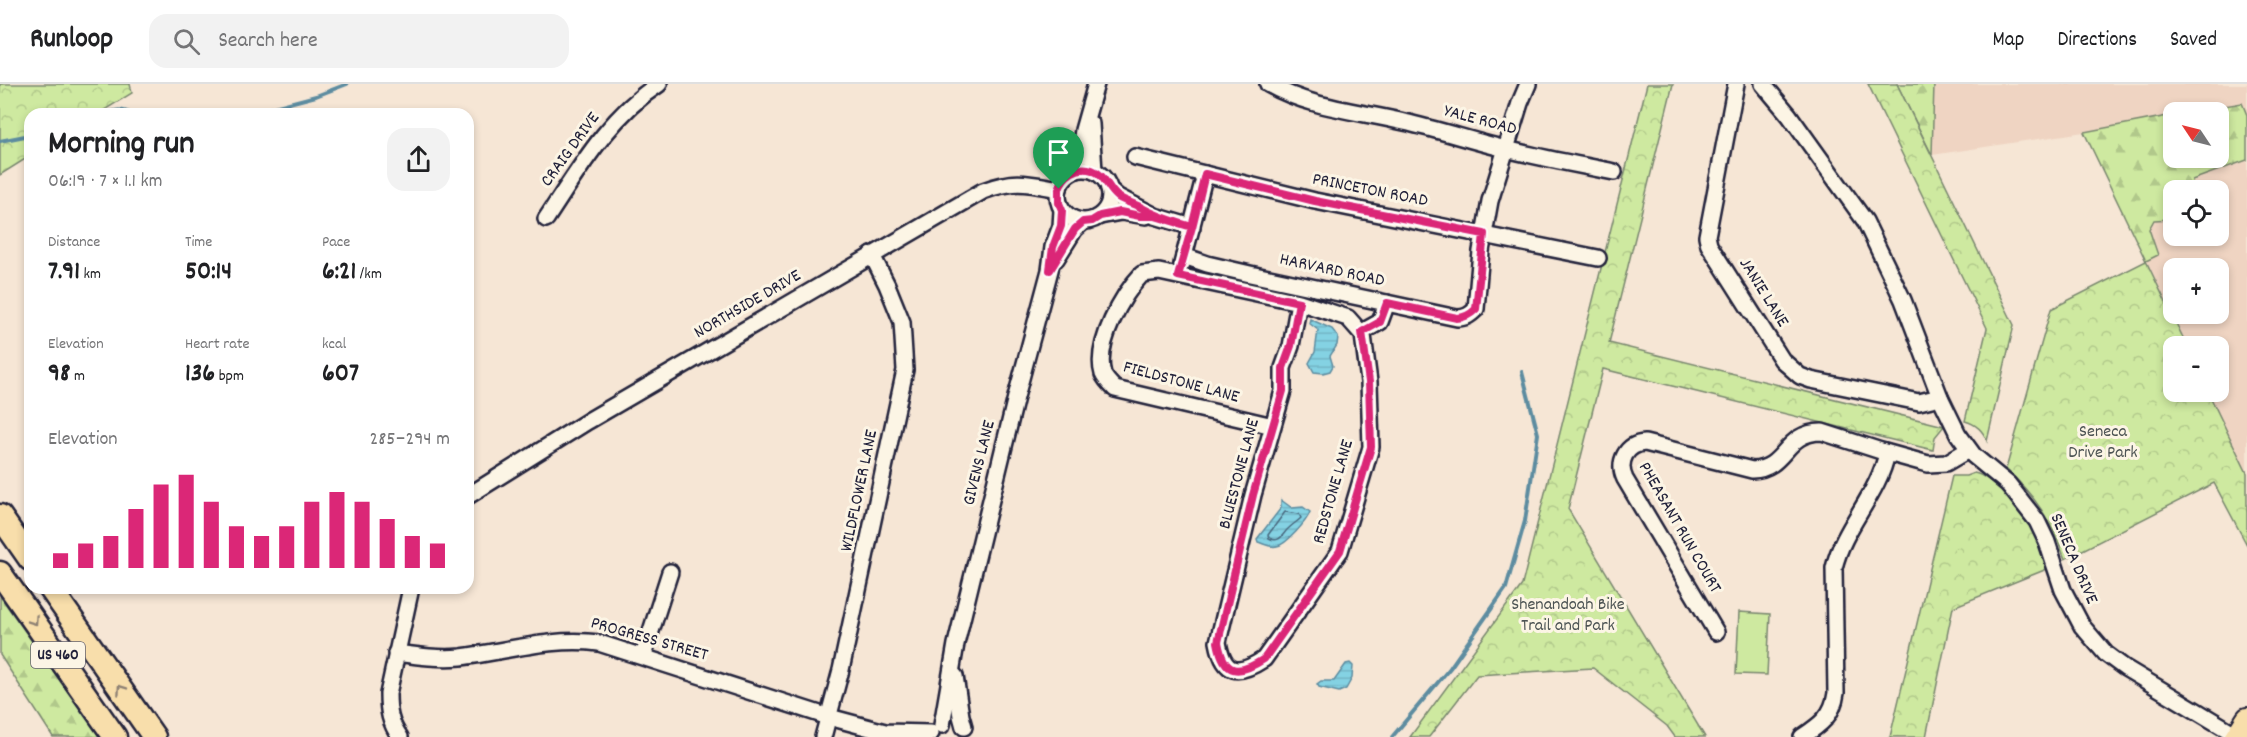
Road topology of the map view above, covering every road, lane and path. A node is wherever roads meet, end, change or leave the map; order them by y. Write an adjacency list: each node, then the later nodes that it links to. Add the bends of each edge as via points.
1 (659, 84): 19 (street, CRAIG DRIVE, via 618,119)
2 (1096, 84): 7 (street)
3 (1268, 84): 8 (street, YALE ROAD, via 1324,106 1441,130)
4 (1528, 84): 8 (street)
5 (1736, 84): 31 (street, JANIE LANE, via 1707,236 1782,360 1811,380 1919,402)
6 (1763, 84): 31 (street, via 1865,221 1903,300)
7 (1089, 109): 10 (street); 11 (street)
8 (1506, 149): 12 (street, YALE ROAD); 22 (street)
9 (1135, 157): 13 (street, PRINCETON ROAD)
10 (1077, 170): 11 (street); 14 (street, via 1067,175)
11 (1094, 171): 15 (street)
12 (1614, 172)
13 (1205, 174): 21 (street); 22 (street, PRINCETON ROAD, via 1315,201)
14 (1059, 189): 16 (street); 23 (street, NORTHSIDE DRIVE, via 1015,182 1000,184)
15 (1109, 189): 17 (street, via 1108,207); 18 (street)
16 (1062, 210): 20 (street); 26 (street, GIVENS LANE)
17 (1100, 216): 18 (street, via 1120,212); 20 (street)
18 (1155, 216): 21 (street)
19 (546, 219)
20 (1083, 222): 26 (street, GIVENS LANE, via 1068,238)
21 (1192, 227): 24 (street)
22 (1484, 234): 25 (street, PRINCETON ROAD); 29 (street, HARVARD ROAD, via 1476,309 1471,314 1457,318)
23 (872, 255): 35 (street, NORTHSIDE DRIVE); 47 (street, WILDFLOWER LANE, via 902,322 904,370)
24 (1185, 256): 27 (street); 29 (street, HARVARD ROAD)
25 (1598, 258)
26 (1050, 270): 46 (street, GIVENS LANE)
27 (1178, 276): 28 (street, FIELDSTONE LANE); 32 (street, FIELDSTONE LANE, via 1142,274 1131,286 1105,340 1103,375 1115,389)
28 (1299, 302): 30 (street, via 1348,318); 32 (street, BLUESTONE LANE)
29 (1387, 303): 30 (street, via 1380,322)
30 (1362, 332): 45 (street, REDSTONE LANE, via 1369,382 1371,447 1340,551 1264,659 1238,671 1228,668)
31 (1940, 397): 33 (street)
32 (1273, 426): 45 (street, BLUESTONE LANE, via 1234,568 1218,642)
33 (1968, 450): 34 (street, PHEASANT RUN COURT, via 1938,465); 52 (street, SENECA DRIVE, via 2008,484 2029,509 2043,534 2069,604 2098,646 2125,668)
34 (1887, 453): 42 (street, PHEASANT RUN COURT, via 1822,432 1801,436 1776,463 1761,470 1645,443 1630,448 1622,461 1625,479); 57 (street, via 1834,568 1833,708 1823,723)
35 (474, 492)
36 (0, 516): 37 (highway)
37 (24, 550)
38 (670, 572): 44 (street)
39 (0, 573): 53 (highway, US 460, one-way to 53)
40 (54, 594): 54 (highway, US 460, one-way to 40)
41 (410, 594): 43 (street)
42 (1716, 632)
43 (396, 653): 44 (street, PROGRESS STREET, via 453,657 577,640); 55 (street, via 388,710)
44 (644, 656): 47 (street, PROGRESS STREET)
45 (1221, 657)
46 (952, 667): 49 (street, GIVENS LANE); 50 (street, GIVENS LANE)
47 (829, 717): 51 (street, PROGRESS STREET); 56 (street, WILDFLOWER LANE)
48 (2247, 718): 52 (main road)
49 (934, 732): 50 (street, PROGRESS STREET, via 957,724); 51 (street, PROGRESS STREET)
50 (969, 732)
51 (888, 734)
52 (2237, 736)
53 (115, 737)
54 (154, 737)
55 (400, 737)
56 (823, 737)
57 (1802, 737)

